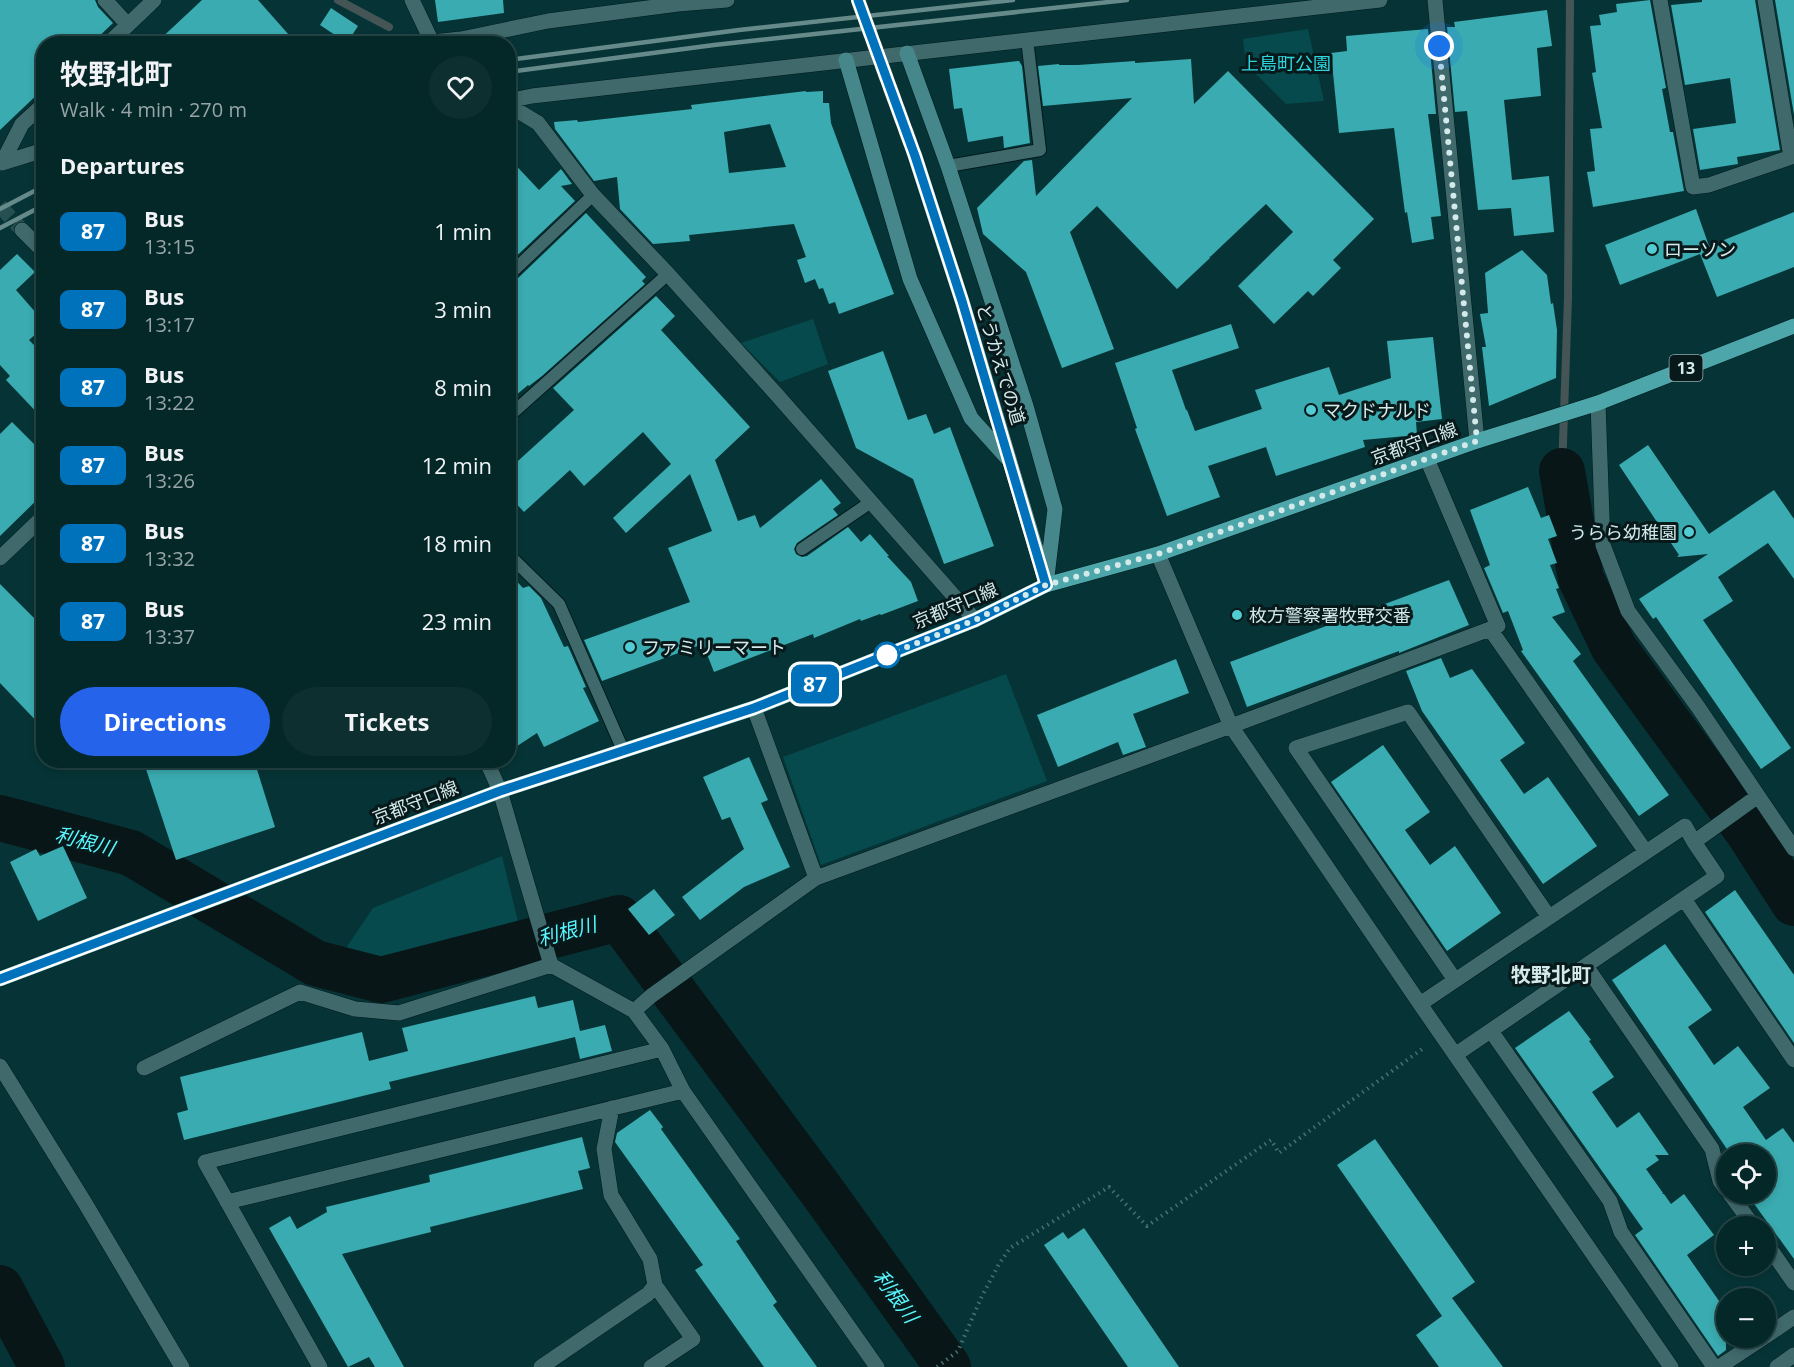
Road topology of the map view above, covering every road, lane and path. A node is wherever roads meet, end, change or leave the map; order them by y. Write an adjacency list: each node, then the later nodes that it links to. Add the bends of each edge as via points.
1 (105, 0): 9 (street)
2 (154, 0): 9 (street)
3 (411, 0): 11 (street)
4 (727, 0): 12 (street, via 548,21)
5 (1380, 0): 13 (street)
6 (1435, 0): 32 (street)
7 (1660, 0): 21 (street, via 1693,187)
8 (1765, 0): 21 (street)
9 (128, 25): 10 (street)
10 (116, 36)
11 (425, 36)
12 (483, 36)
13 (1027, 39): 14 (street); 23 (lane, via 1040,150)
14 (907, 52): 15 (street); 23 (street)
15 (846, 60): 16 (street); 34 (street, via 910,279 971,418)
16 (516, 101)
17 (516, 108): 24 (street, via 538,123)
18 (36, 111): 22 (street, via 22,124)
19 (36, 152): 22 (street)
20 (915, 156): 34 (street, とうかえでの道)
21 (1792, 156)
22 (1, 162)
23 (948, 166): 41 (street, via 1055,509)
24 (593, 195): 27 (lane); 28 (street)
25 (22, 230): 26 (street)
26 (36, 244)
27 (516, 268)
28 (668, 274): 31 (lane); 35 (street)
29 (1794, 326): 30 (main road, 京都守口線 / 13)
30 (1598, 403): 32 (main road, 京都守口線 / 13); 49 (street, via 1603,545 1628,611)
31 (516, 410)
32 (1477, 441): 33 (main road, 京都守口線 / 13)
33 (1427, 459): 38 (main road, 京都守口線 / 13); 43 (street, via 1498,626)
34 (1009, 460): 41 (street, とうかえでの道)
35 (872, 502): 37 (lane); 42 (street)
36 (36, 524): 39 (street)
37 (802, 549)
38 (1158, 554): 41 (main road, 京都守口線 / 13); 45 (street)
39 (0, 558)
40 (516, 562): 46 (lane, via 559,604)
41 (1046, 585): 42 (main road, 京都守口線 / 13)
42 (975, 620): 44 (main road, 京都守口線 / 13)
43 (1490, 629): 45 (street); 52 (street)
44 (754, 708): 46 (main road, 京都守口線 / 13); 53 (street)
45 (1232, 726): 53 (street); 60 (street)
46 (623, 750): 48 (main road, 京都守口線 / 13)
47 (490, 768): 48 (street)
48 (500, 791): 56 (street); 58 (main road, 京都守口線 / 13)
49 (1758, 796): 50 (street); 51 (street)
50 (1694, 842): 52 (street, via 1685,826); 54 (street, via 1717,876)
51 (1794, 849)
52 (1646, 852): 55 (street)
53 (816, 878): 61 (street)
54 (1684, 899): 57 (street); 66 (street)
55 (1550, 917): 59 (street); 59 (street, via 1408,711 1296,748)
56 (550, 959): 61 (street); 68 (street, via 399,1013 355,1009 300,992)
57 (1586, 966): 62 (street); 71 (street, via 1712,1149)
58 (0, 980)
59 (1455, 980): 60 (street)
60 (1420, 1004): 63 (street)
61 (634, 1011): 64 (street)
62 (1491, 1030): 65 (street); 87 (street, via 1610,1201 1621,1232)
63 (1442, 1035): 65 (street); 85 (path, via 1279,1153 1271,1140 1147,1226 1109,1187 1010,1248 981,1298 958,1351)
64 (662, 1049): 69 (street); 72 (street, via 205,1162)
65 (1455, 1055): 86 (street)
66 (1794, 1060)
67 (0, 1066): 80 (street)
68 (144, 1068)
69 (683, 1091): 70 (street); 84 (street)
70 (612, 1108): 72 (street); 75 (street, via 604,1149 611,1195 650,1259)
71 (1716, 1164)
72 (227, 1202): 81 (street)
73 (1776, 1258): 74 (street)
74 (1794, 1283)
75 (655, 1285): 82 (street, via 648,1294); 83 (street, via 693,1339)
76 (1794, 1317): 77 (street)
77 (1776, 1329)
78 (1748, 1348): 88 (street)
79 (1794, 1355): 89 (street)
80 (182, 1367)
81 (320, 1367)
82 (541, 1367)
83 (651, 1367)
84 (877, 1367)
85 (937, 1367)
86 (1671, 1367)
87 (1714, 1367)
88 (1719, 1367)
89 (1777, 1367)

